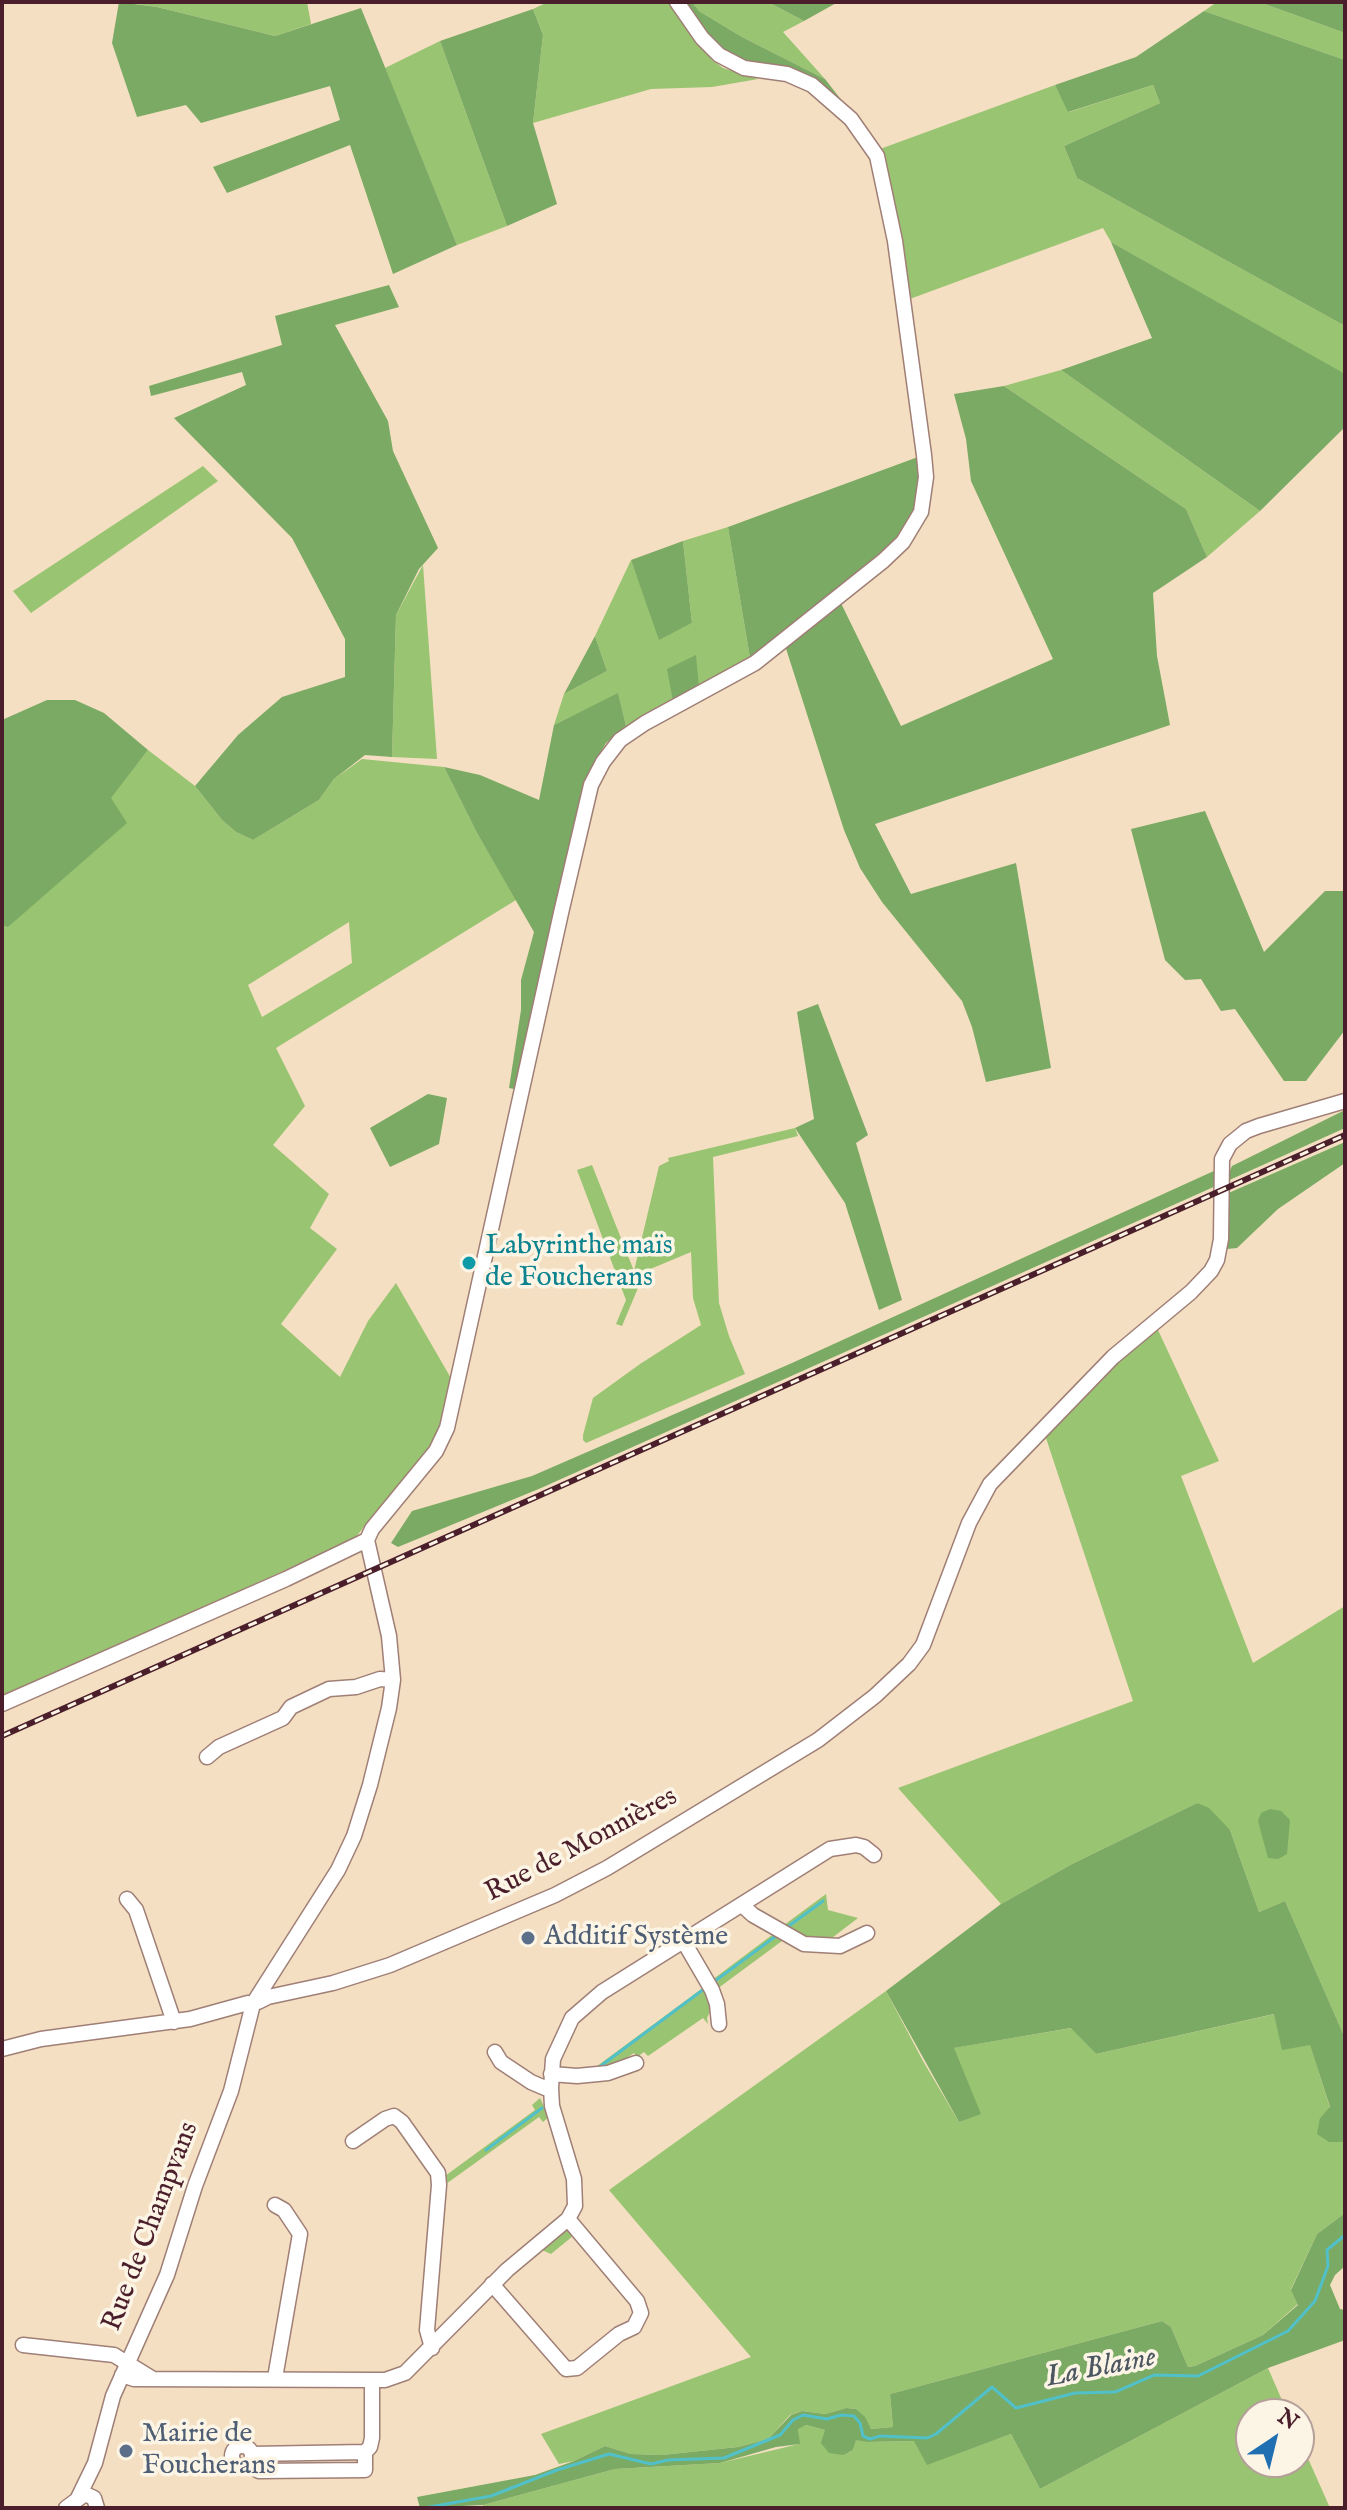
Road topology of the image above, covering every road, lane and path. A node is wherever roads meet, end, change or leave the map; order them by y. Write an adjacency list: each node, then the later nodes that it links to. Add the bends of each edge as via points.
1 (677, 2): 3 (street, via 719,55 744,68 787,74 812,85 851,119 877,156 895,241 924,455 921,512 903,542 862,580 755,663 620,740 603,762 581,823 451,1415 443,1440)
2 (1345, 1101): 13 (street, Rue de Monnières, via 1259,1126 1230,1144 1222,1159 1221,1239 1211,1271 1113,1357 990,1484 969,1523 930,1631 886,1687 836,1728 555,1895 390,1965 333,1983)
3 (367, 1540): 4 (street, Rue de Champvans); 5 (street)
4 (393, 1680): 6 (street, via 329,1689); 12 (street, Rue de Champvans, via 354,1836)
5 (2, 1704)
6 (207, 1757)
7 (874, 1855): 9 (street, via 856,1845 830,1849)
8 (127, 1899): 15 (street, via 136,1910)
9 (742, 1905): 10 (street, via 804,1944 840,1946); 11 (street)
10 (867, 1933)
11 (684, 1942): 16 (street, via 712,1990); 20 (street, via 602,1992 572,2018 558,2045)
12 (274, 1973): 13 (street, via 278,1984); 14 (street, Rue de Champvans)
13 (288, 1989): 14 (street, Rue de Monnières)
14 (254, 2004): 15 (street); 27 (street, Rue de Champvans, via 231,2091)
15 (174, 2022): 17 (street)
16 (719, 2024)
17 (2, 2049)
18 (495, 2052): 20 (street, via 531,2082 545,2088)
19 (636, 2063): 20 (street)
20 (551, 2081): 23 (street, via 552,2106 577,2196)
21 (353, 2141): 26 (street, via 394,2116 438,2173 427,2330)
22 (275, 2205): 28 (street, via 300,2234)
23 (572, 2213): 24 (street); 24 (street, via 637,2301 641,2313 634,2327 577,2368 566,2369)
24 (492, 2284): 26 (street)
25 (23, 2345): 27 (street, via 114,2355)
26 (432, 2348): 29 (street, via 405,2373)
27 (128, 2372): 28 (street, via 153,2379); 31 (street, via 113,2396)
28 (275, 2378): 29 (street)
29 (372, 2380): 30 (street, via 372,2438 365,2470 259,2471)
30 (250, 2459)
31 (95, 2463): 32 (street); 33 (street)
32 (74, 2504): 33 (street, via 88,2494)
33 (96, 2506)

